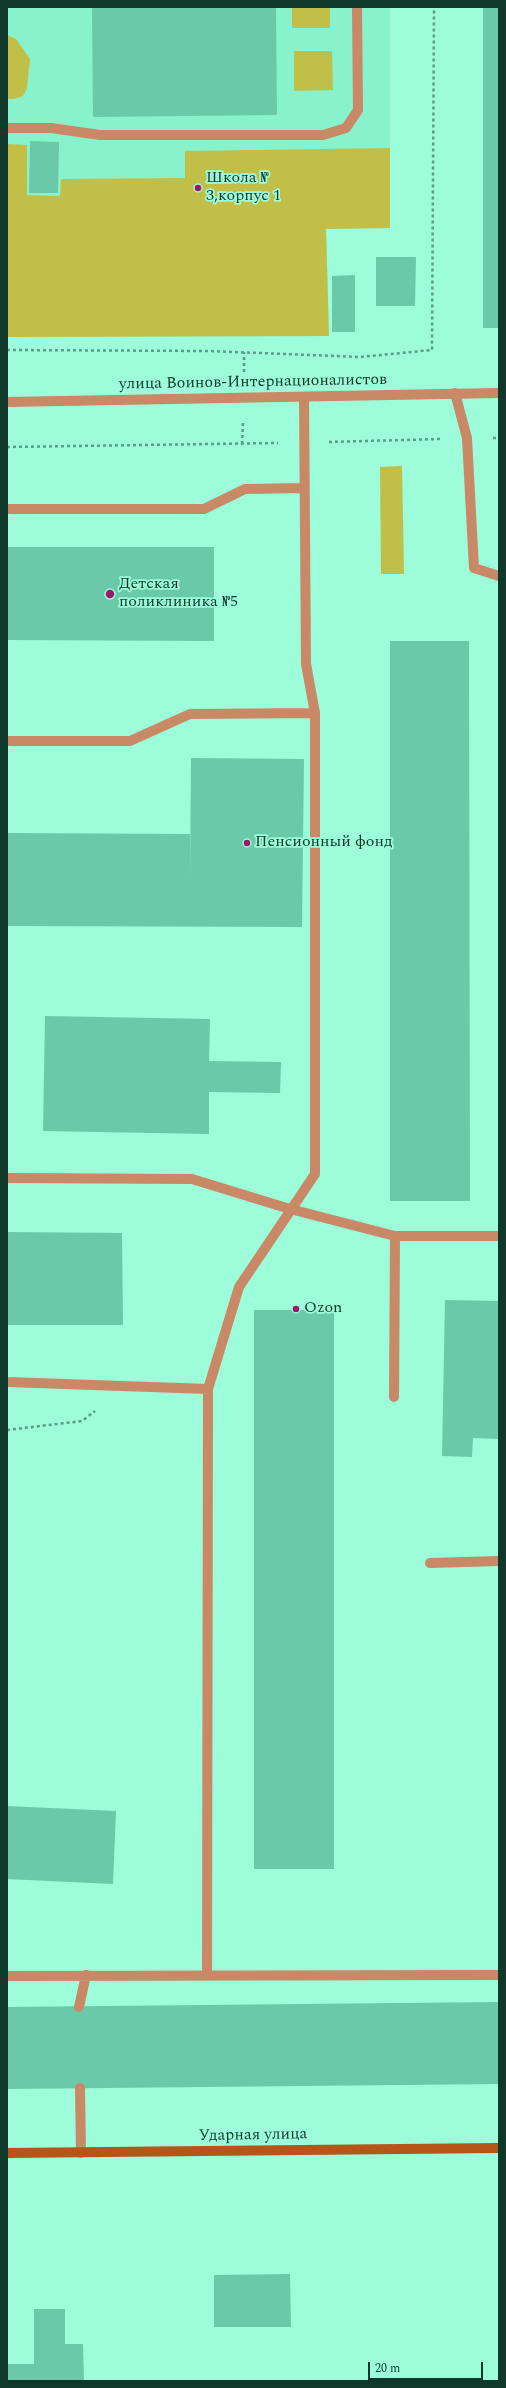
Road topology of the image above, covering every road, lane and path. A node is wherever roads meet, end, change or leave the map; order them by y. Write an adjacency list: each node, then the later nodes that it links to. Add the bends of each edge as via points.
1 (357, 7): 3 (street, via 358,110 346,128 323,135 100,135 51,128)
2 (434, 7): 4 (path, via 432,350 360,357 209,351)
3 (7, 128)
4 (7, 350)
5 (455, 393): 6 (street, улица Воинов-Интернационалистов); 7 (street, улица Воинов-Интернационалистов); 9 (street)
6 (499, 393)
7 (304, 397): 8 (street, улица Воинов-Интернационалистов); 11 (street)
8 (7, 402)
9 (467, 438): 10 (path); 11 (path); 15 (street, via 474,568)
10 (499, 438)
11 (304, 442): 12 (path); 13 (street)
12 (7, 447)
13 (304, 488): 14 (street, via 245,489 204,509); 16 (street, via 306,664)
14 (7, 509)
15 (499, 576)
16 (315, 713): 17 (street, via 190,714 130,742); 19 (street, via 315,1174)
17 (7, 741)
18 (7, 1178): 19 (street, via 192,1179)
19 (290, 1209): 20 (street); 24 (street, via 239,1287)
20 (395, 1236): 21 (street); 25 (street)
21 (499, 1236)
22 (7, 1382): 23 (street)
23 (126, 1386): 24 (street); 26 (path, via 82,1421)
24 (208, 1389): 30 (street)
25 (394, 1397)
26 (7, 1430)
27 (499, 1561): 28 (street)
28 (430, 1562)
29 (86, 1975): 30 (street); 32 (street); 33 (street)
30 (207, 1975): 31 (street)
31 (499, 1975)
32 (7, 1976)
33 (79, 2006)
34 (80, 2088): 37 (street)
35 (499, 2148): 37 (street, Ударная улица)
36 (7, 2153): 37 (street, Ударная улица)
37 (81, 2153)

